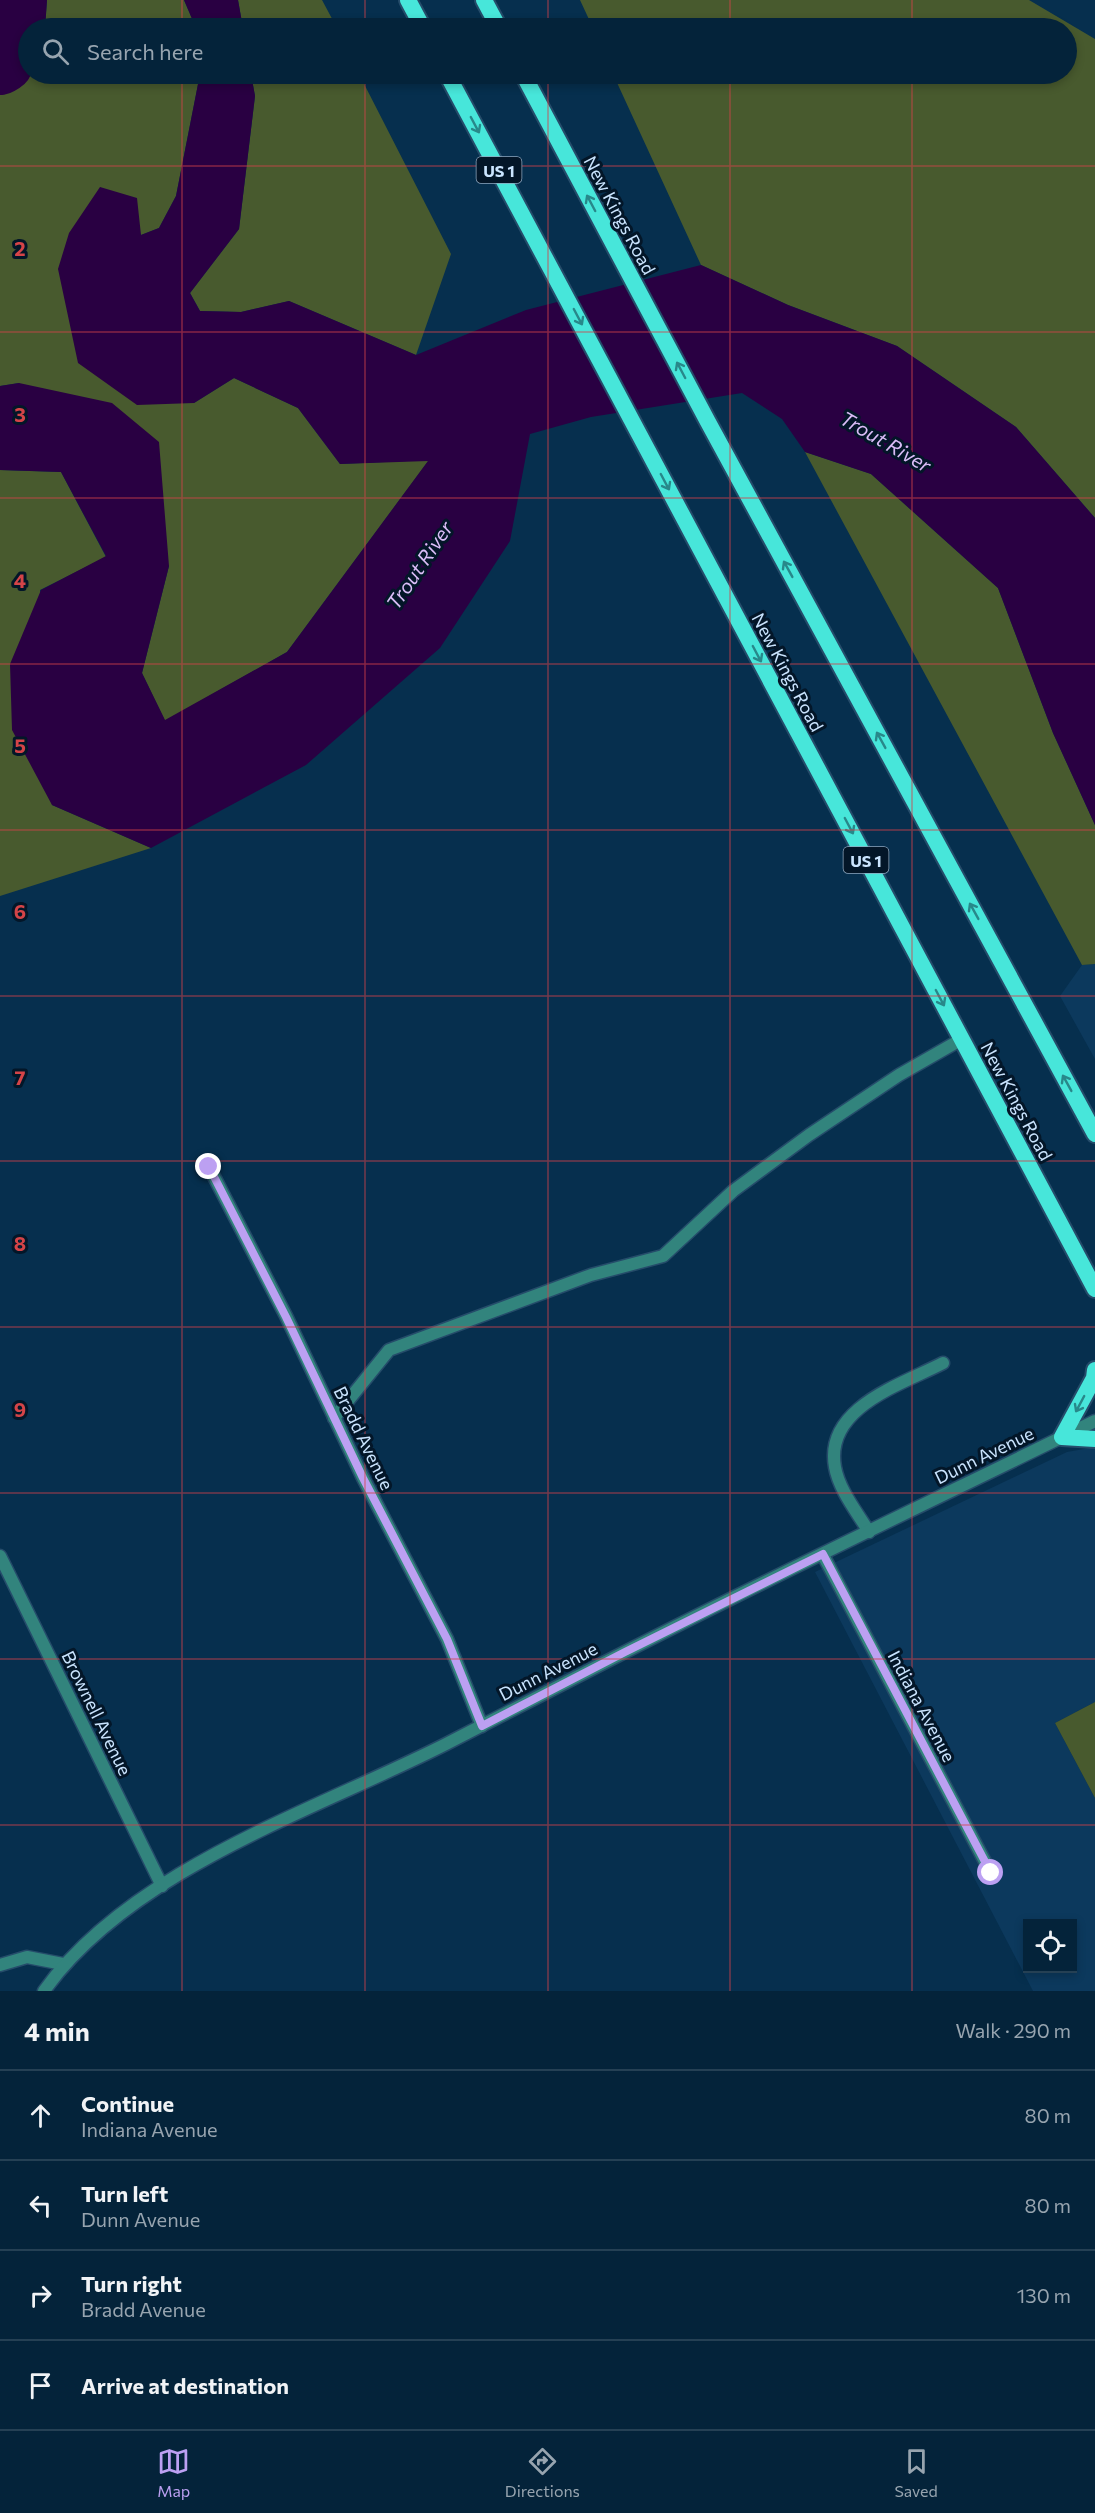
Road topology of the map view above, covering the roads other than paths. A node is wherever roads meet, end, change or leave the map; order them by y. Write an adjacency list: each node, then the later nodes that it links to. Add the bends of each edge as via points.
1 (408, 0): 3 (highway)
2 (484, 0): 4 (highway)
3 (418, 18)
4 (494, 18)
5 (452, 84): 7 (highway, New Kings Road / US 1, one-way to 7)
6 (528, 84): 8 (highway, New Kings Road, one-way to 6)
7 (962, 1039): 10 (highway, New Kings Road / US 1); 13 (street, via 809,1134 733,1191 663,1256 591,1275 389,1350)
8 (1095, 1134)
9 (209, 1167): 13 (street, Bradd Avenue)
10 (1095, 1288)
11 (944, 1363): 17 (street, via 884,1392 856,1411 834,1444 834,1466 841,1486)
12 (1095, 1370): 15 (highway, one-way to 15)
13 (334, 1418): 20 (street, Bradd Avenue, via 447,1639)
14 (1095, 1421): 15 (street, Dunn Avenue)
15 (1062, 1437): 16 (highway); 17 (street, Dunn Avenue)
16 (1095, 1439)
17 (869, 1532): 18 (street, Dunn Avenue)
18 (823, 1554): 20 (street, Dunn Avenue); 21 (street, Indiana Avenue)
19 (0, 1556): 22 (street, Brownell Avenue)
20 (482, 1726): 22 (street, Dunn Avenue, via 294,1815)
21 (991, 1873)
22 (162, 1886): 23 (street, Dunn Avenue, via 103,1927)
23 (63, 1964): 24 (street, via 27,1957); 25 (street, Dunn Avenue)
24 (0, 1965)
25 (44, 1991)

